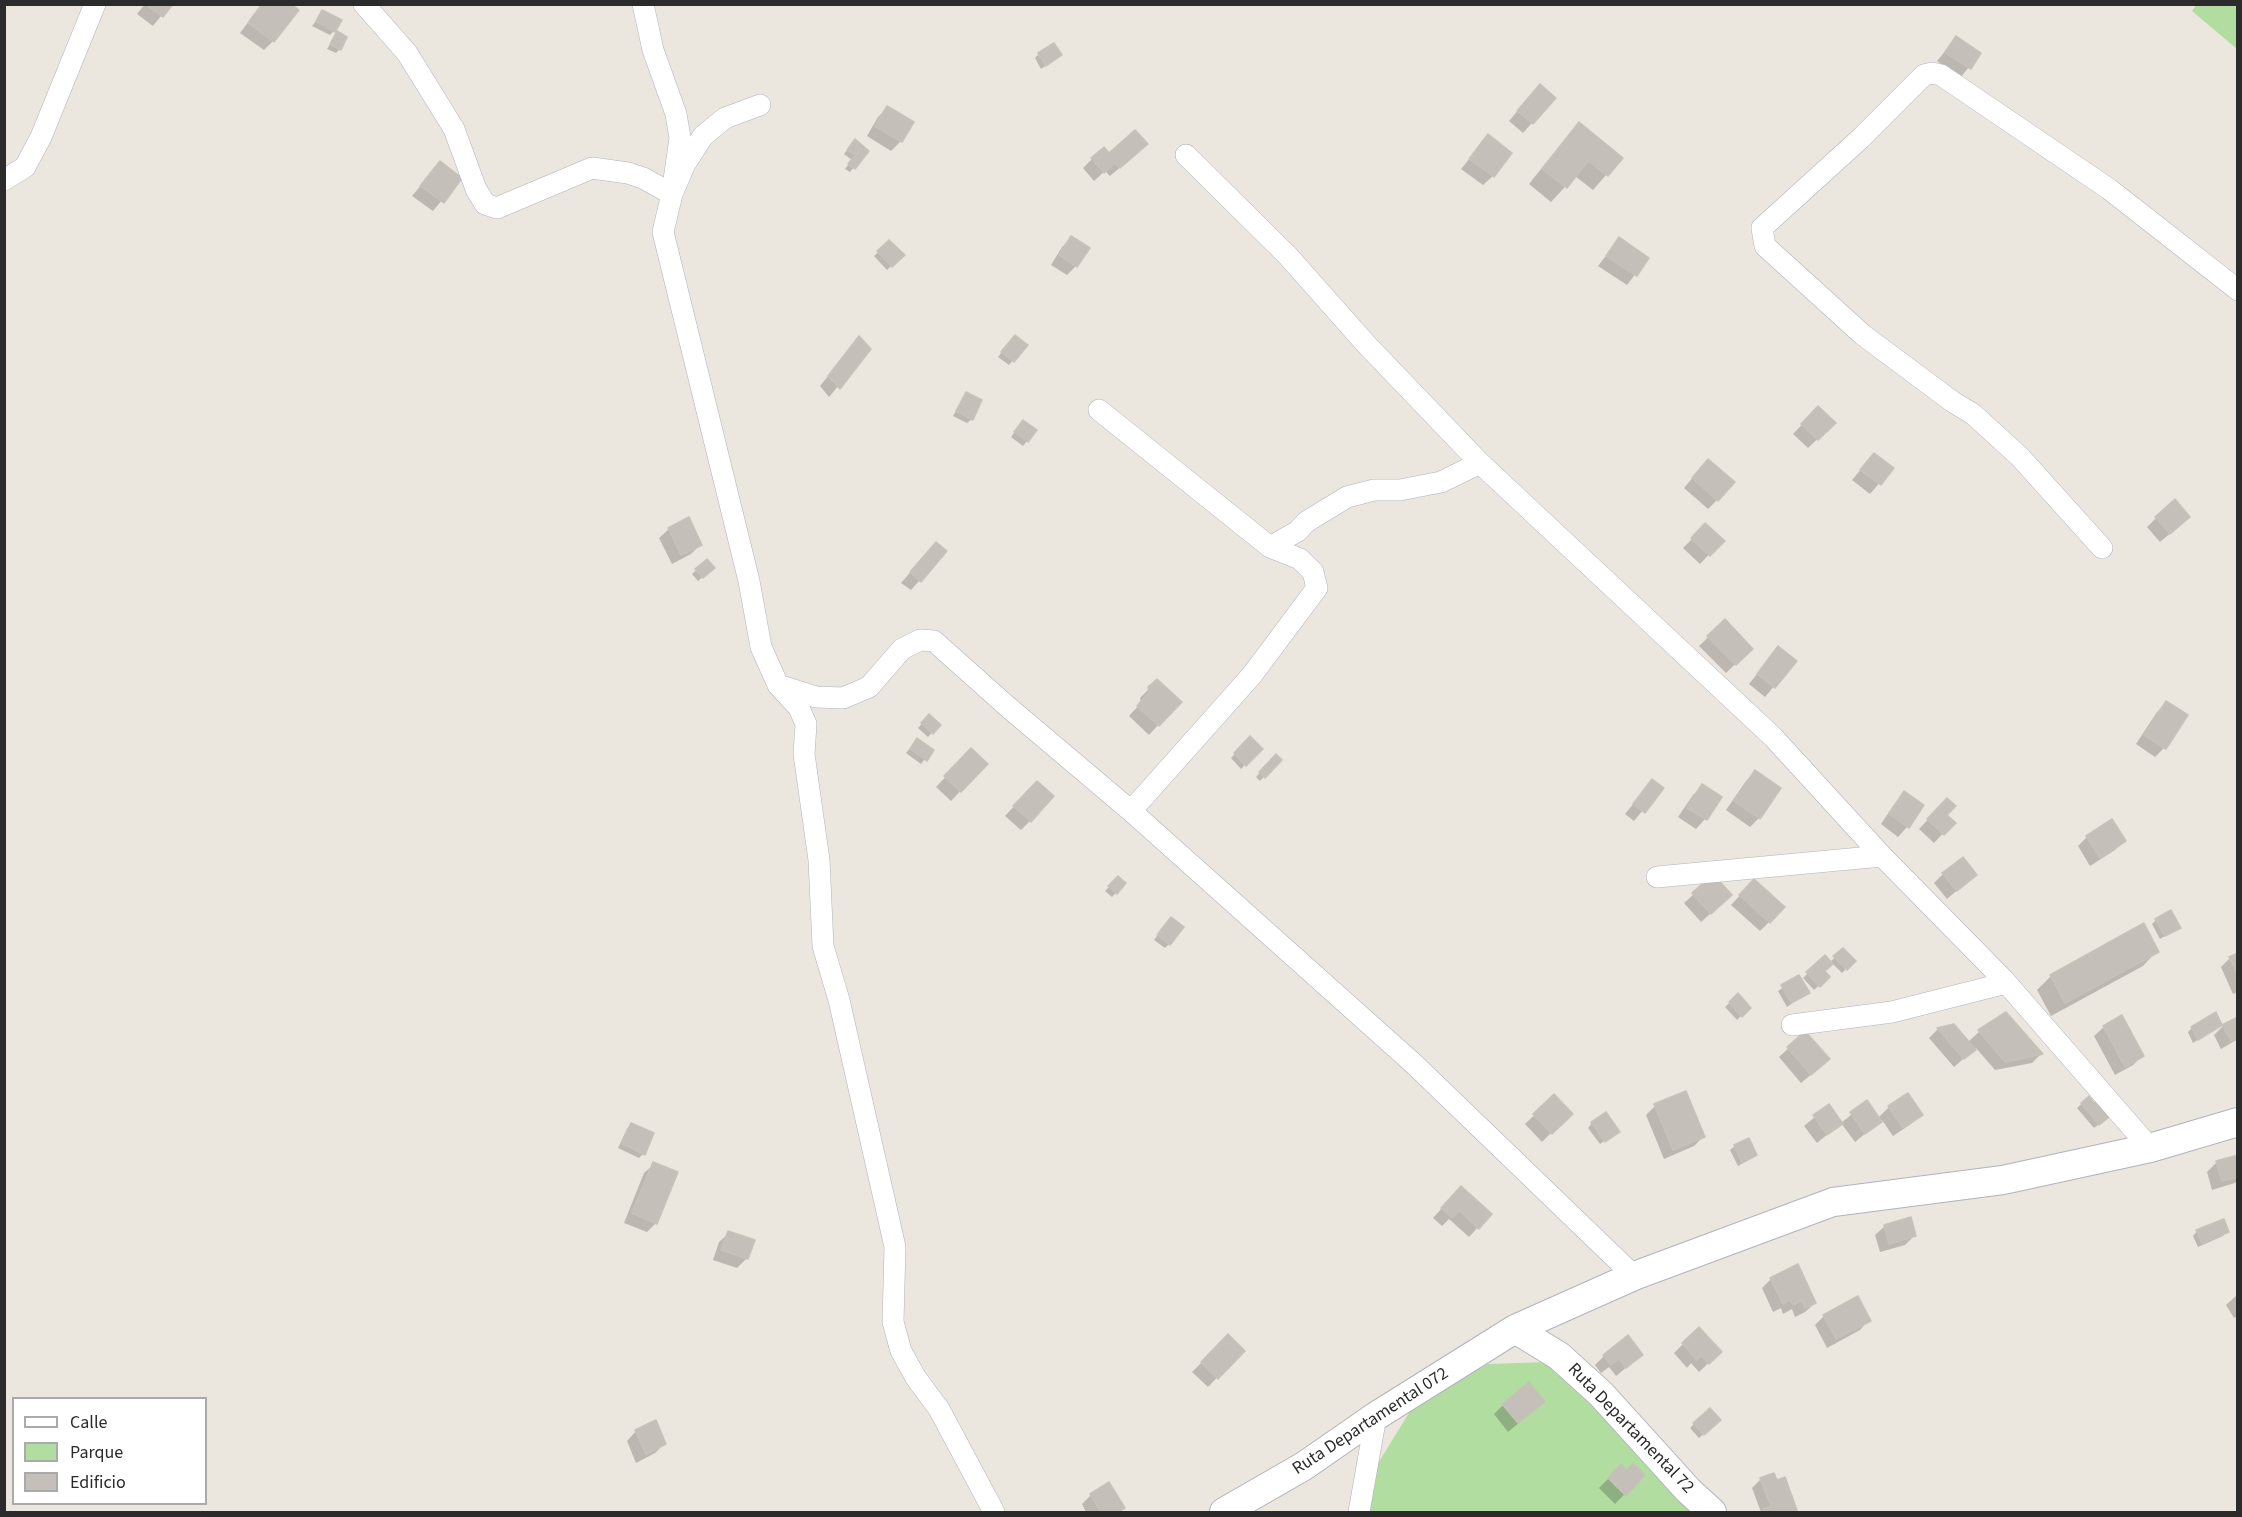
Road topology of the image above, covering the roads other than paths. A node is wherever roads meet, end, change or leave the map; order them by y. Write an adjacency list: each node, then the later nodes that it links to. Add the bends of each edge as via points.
1 (95, 4): 6 (street, via 25,167)
2 (364, 4): 7 (street, via 407,53 454,129 484,204 497,208 592,168 628,173)
3 (643, 4): 7 (street, via 680,138)
4 (760, 105): 7 (street, via 725,118 703,136)
5 (1186, 155): 10 (street, via 1288,256)
6 (4, 180)
7 (672, 194): 13 (street, via 663,232 749,581 761,646)
8 (2238, 290): 12 (street, via 2109,189 1941,75 1932,73 1924,75 1762,228 1765,246 1863,334 1981,421 2020,457)
9 (1099, 410): 11 (street)
10 (1480, 463): 11 (street, via 1441,482 1347,497); 15 (street, via 1773,737)
11 (1270, 547): 14 (street, via 1300,559 1313,572 1317,588 1252,675)
12 (2102, 548)
13 (778, 685): 14 (street, via 816,697 843,698 869,687 902,649 920,640 934,641); 24 (street, via 799,708 806,724 804,754 819,860 823,946 896,1247 893,1322 901,1351 939,1410)
14 (1131, 811): 21 (street, via 1414,1064)
15 (1882, 856): 16 (street); 17 (street)
16 (1657, 877)
17 (2006, 983): 18 (street, via 1892,1012); 20 (street)
18 (1792, 1025)
19 (2238, 1122): 20 (main road, Ruta Departamental 072)
20 (2150, 1148): 21 (main road, Ruta Departamental 072, via 2003,1180 1833,1202)
21 (1634, 1276): 22 (main road, Ruta Departamental 072)
22 (1515, 1329): 23 (main road, Ruta Departamental 072); 27 (main road, Ruta Departamental 72, via 1559,1356 1601,1394)
23 (1376, 1416): 25 (main road, Ruta Departamental 072, via 1304,1466); 26 (street)
24 (994, 1512)
25 (1224, 1512)
26 (1359, 1512)
27 (1712, 1512)

